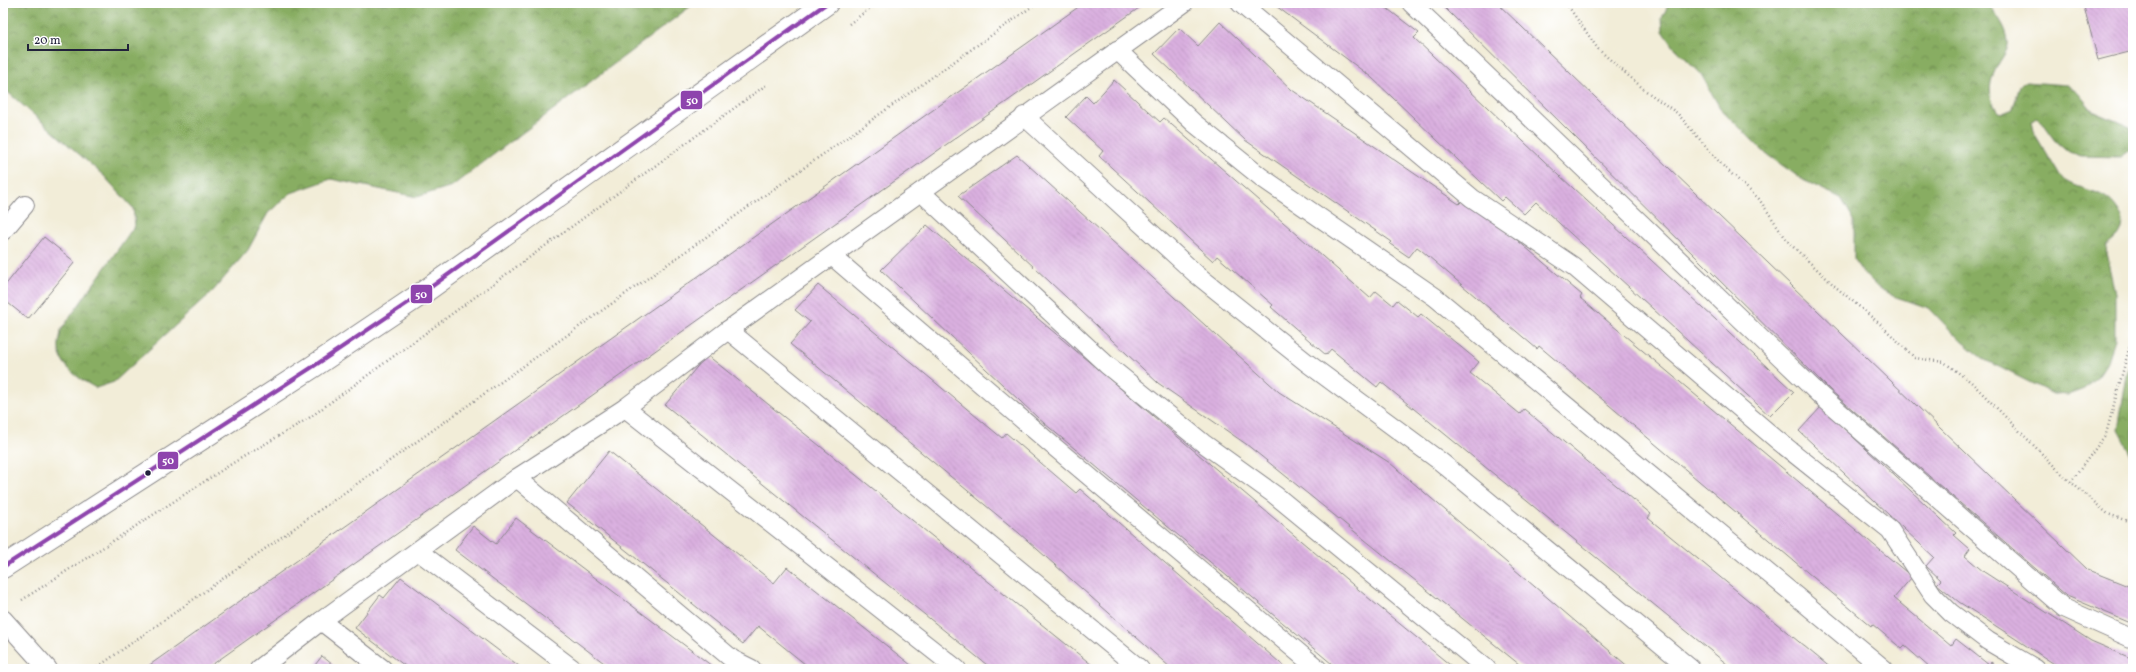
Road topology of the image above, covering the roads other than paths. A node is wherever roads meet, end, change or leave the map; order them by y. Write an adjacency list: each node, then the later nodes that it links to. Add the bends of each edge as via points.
1 (827, 3): 15 (main road, via 424,292)
2 (1184, 3): 5 (lane)
3 (1240, 3): 30 (lane, via 1472,198 1573,266 1776,439 1890,530 1925,583 1951,613 1988,641)
4 (1411, 3): 18 (lane, via 1821,396 2064,608)
5 (1117, 50): 6 (lane); 29 (lane, via 1194,123 1255,172 1435,297)
6 (1024, 116): 7 (lane); 28 (lane, via 1196,274 1306,362 1441,462)
7 (921, 192): 10 (lane); 27 (lane, via 1107,365 1203,443 1275,495)
8 (25, 205): 9 (lane)
9 (3, 231)
10 (832, 256): 11 (lane); 26 (lane)
11 (728, 330): 12 (lane); 25 (lane)
12 (625, 408): 13 (lane); 24 (lane)
13 (518, 478): 14 (lane); 23 (lane, via 732,659)
14 (418, 551): 17 (lane); 22 (lane)
15 (3, 567)
16 (3, 619): 19 (lane)
17 (321, 621): 20 (lane); 21 (lane)
18 (2133, 639)
19 (48, 669)
20 (259, 669)
21 (383, 669)
22 (573, 669)
23 (752, 669)
24 (957, 669)
25 (1140, 669)
26 (1318, 669)
27 (1487, 669)
28 (1690, 669)
29 (1884, 669)
30 (2036, 669)

